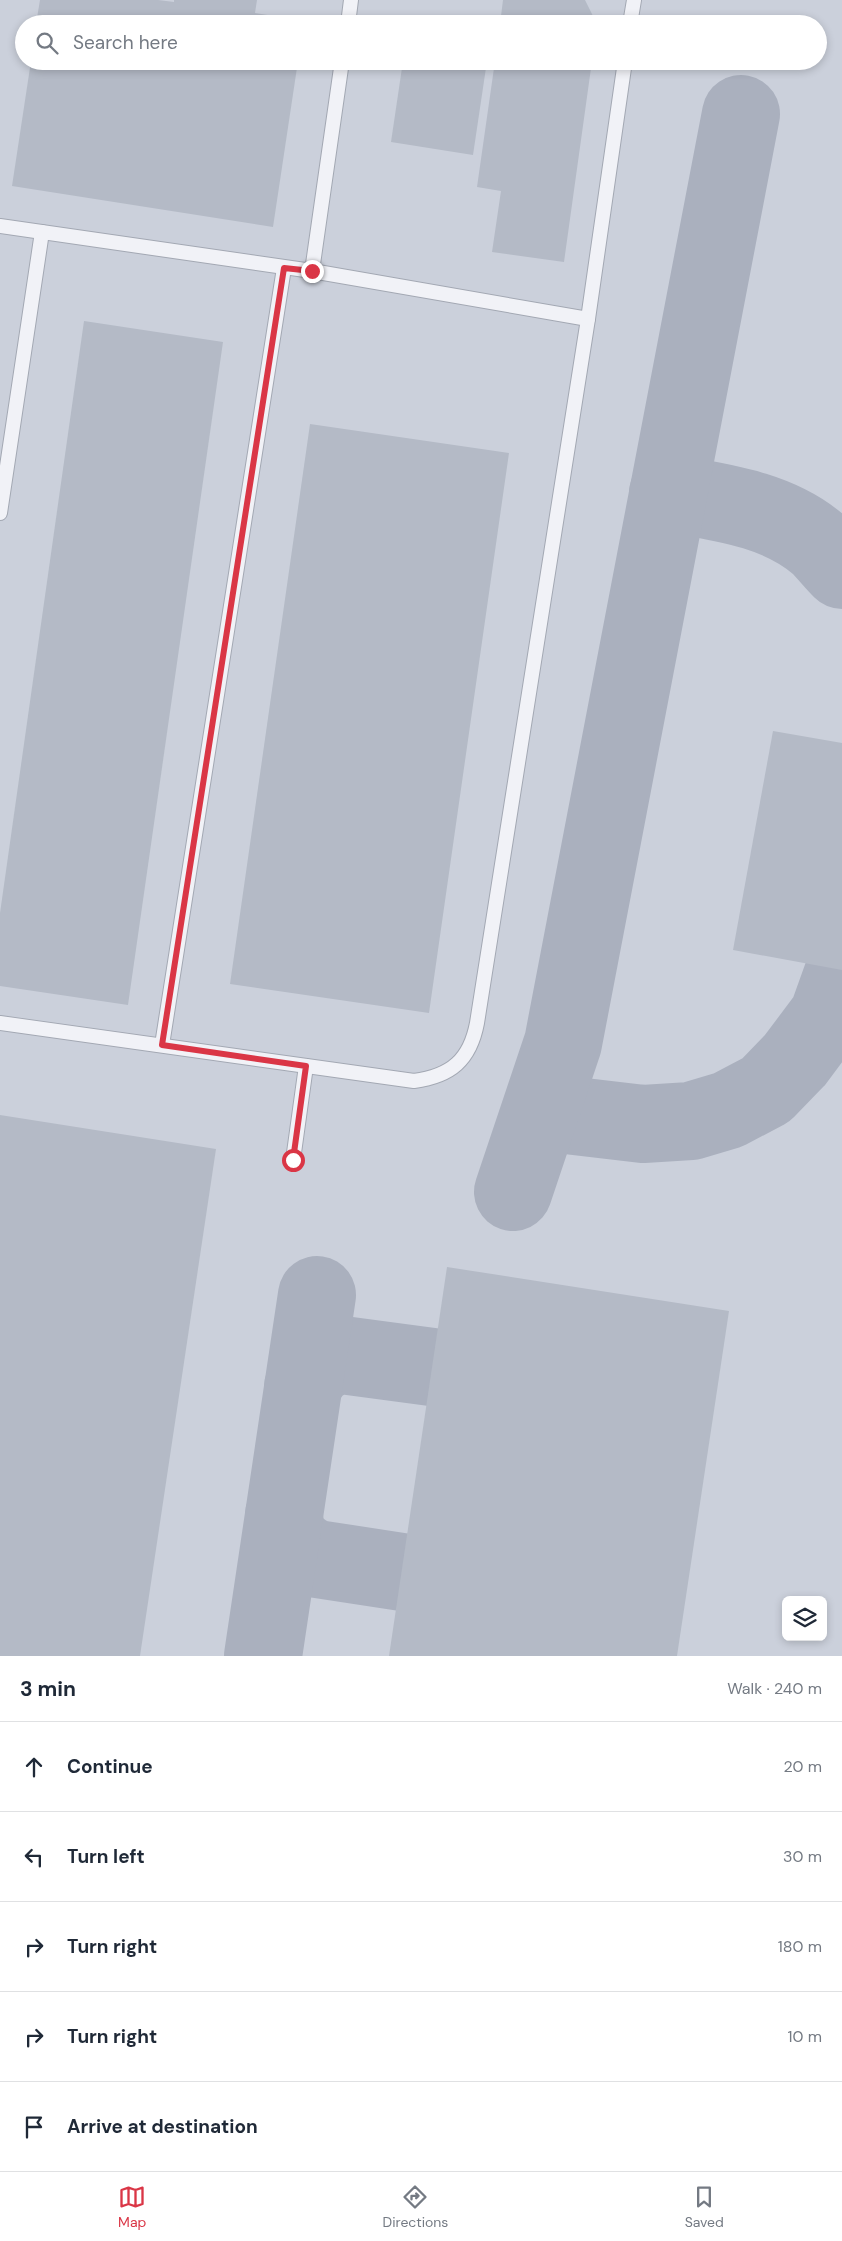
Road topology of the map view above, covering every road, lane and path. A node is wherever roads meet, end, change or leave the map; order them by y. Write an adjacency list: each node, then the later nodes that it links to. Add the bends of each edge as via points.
1 (351, 0): 3 (lane)
2 (634, 0): 4 (lane)
3 (349, 15)
4 (632, 15)
5 (341, 70): 10 (lane)
6 (624, 70): 11 (lane)
7 (0, 226): 8 (lane)
8 (42, 232): 9 (lane); 12 (lane)
9 (284, 268): 10 (lane); 14 (lane)
10 (312, 271): 11 (lane)
11 (588, 319): 15 (lane, via 474,1037 457,1064 433,1079 414,1081)
12 (0, 513)
13 (0, 1023): 14 (lane)
14 (162, 1045): 15 (lane)
15 (306, 1066): 16 (lane)
16 (293, 1160)

